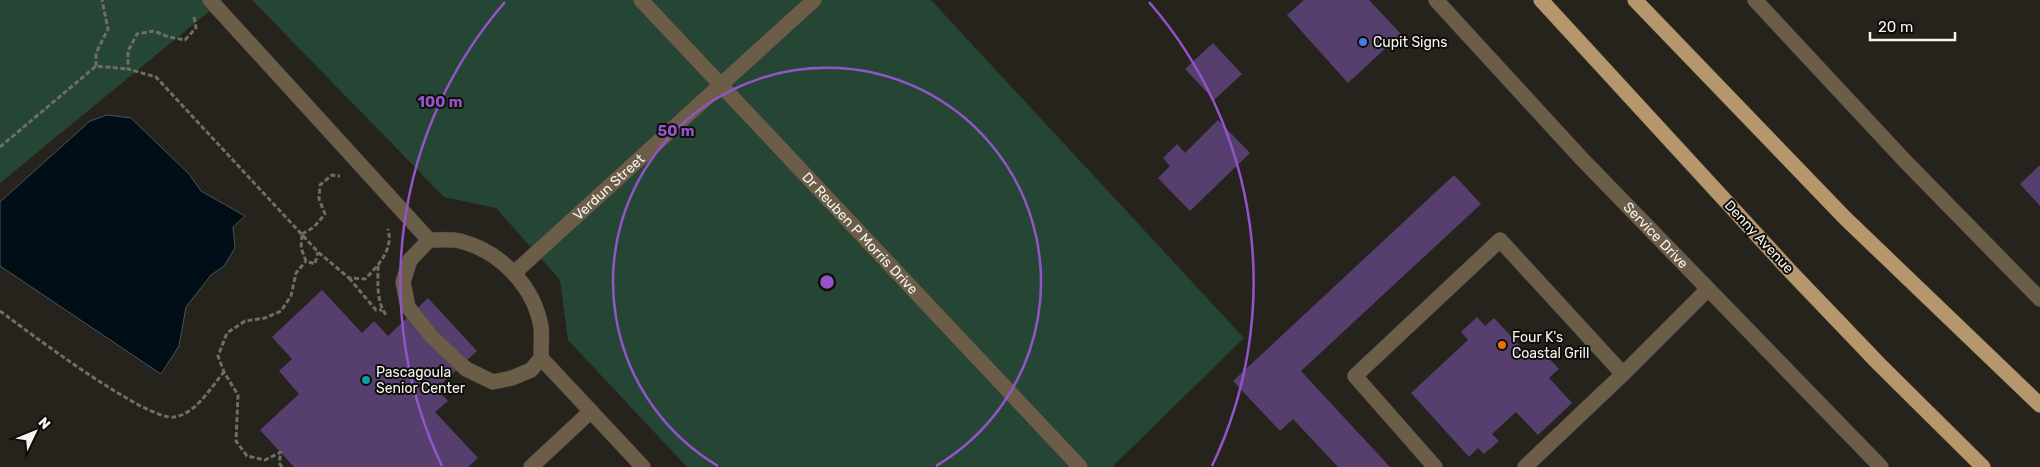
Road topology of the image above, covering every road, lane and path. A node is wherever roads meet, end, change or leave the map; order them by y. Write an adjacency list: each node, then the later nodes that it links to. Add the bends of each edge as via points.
1 (102, 0): 10 (path, via 108,29 96,53)
2 (210, 0): 17 (street)
3 (642, 0): 12 (street, Dr Reuben P Morris Drive)
4 (814, 0): 12 (street, Verdun Street)
5 (1436, 0): 22 (street, Service Drive)
6 (1541, 0): 38 (main road, Denny Avenue, via 1804,285)
7 (1635, 0): 29 (main road, via 1845,218)
8 (1754, 0): 23 (street)
9 (193, 10): 11 (path, via 196,28 185,40 154,31 138,34 128,51)
10 (96, 66): 11 (path); 13 (path)
11 (128, 69): 16 (path, via 156,77)
12 (721, 86): 20 (street, Verdun Street); 34 (street, Dr Reuben P Morris Drive)
13 (0, 146)
14 (346, 177): 16 (path, via 332,175 320,185 319,199 325,214 314,227)
15 (386, 221): 21 (path, via 391,239 385,256 365,279)
16 (302, 234): 18 (path); 19 (path, via 301,248)
17 (429, 240): 20 (street, via 459,240 490,252); 26 (street, via 410,260 402,282 408,307 432,337 466,369 493,382 531,370)
18 (318, 252): 19 (path, via 315,264); 21 (path)
19 (306, 262): 27 (path, via 296,273 291,296 282,311 244,321 227,333 218,356)
20 (514, 273): 26 (street, via 531,296 541,327)
21 (349, 278): 24 (path, via 376,310)
22 (1707, 290): 28 (street); 37 (street, Service Drive)
23 (2040, 299)
24 (382, 310)
25 (0, 311): 27 (path, via 81,370 159,415 174,417 194,408)
26 (541, 358): 30 (street)
27 (224, 372): 31 (path, via 238,395 236,441 247,456 265,460 280,452)
28 (1623, 374): 35 (street, via 1500,240 1354,376); 36 (street)
29 (2040, 405)
30 (590, 411): 32 (street); 33 (street)
31 (282, 467)
32 (531, 467)
33 (644, 467)
34 (1080, 467)
35 (1435, 467)
36 (1526, 467)
37 (1881, 467)
38 (1983, 467)

